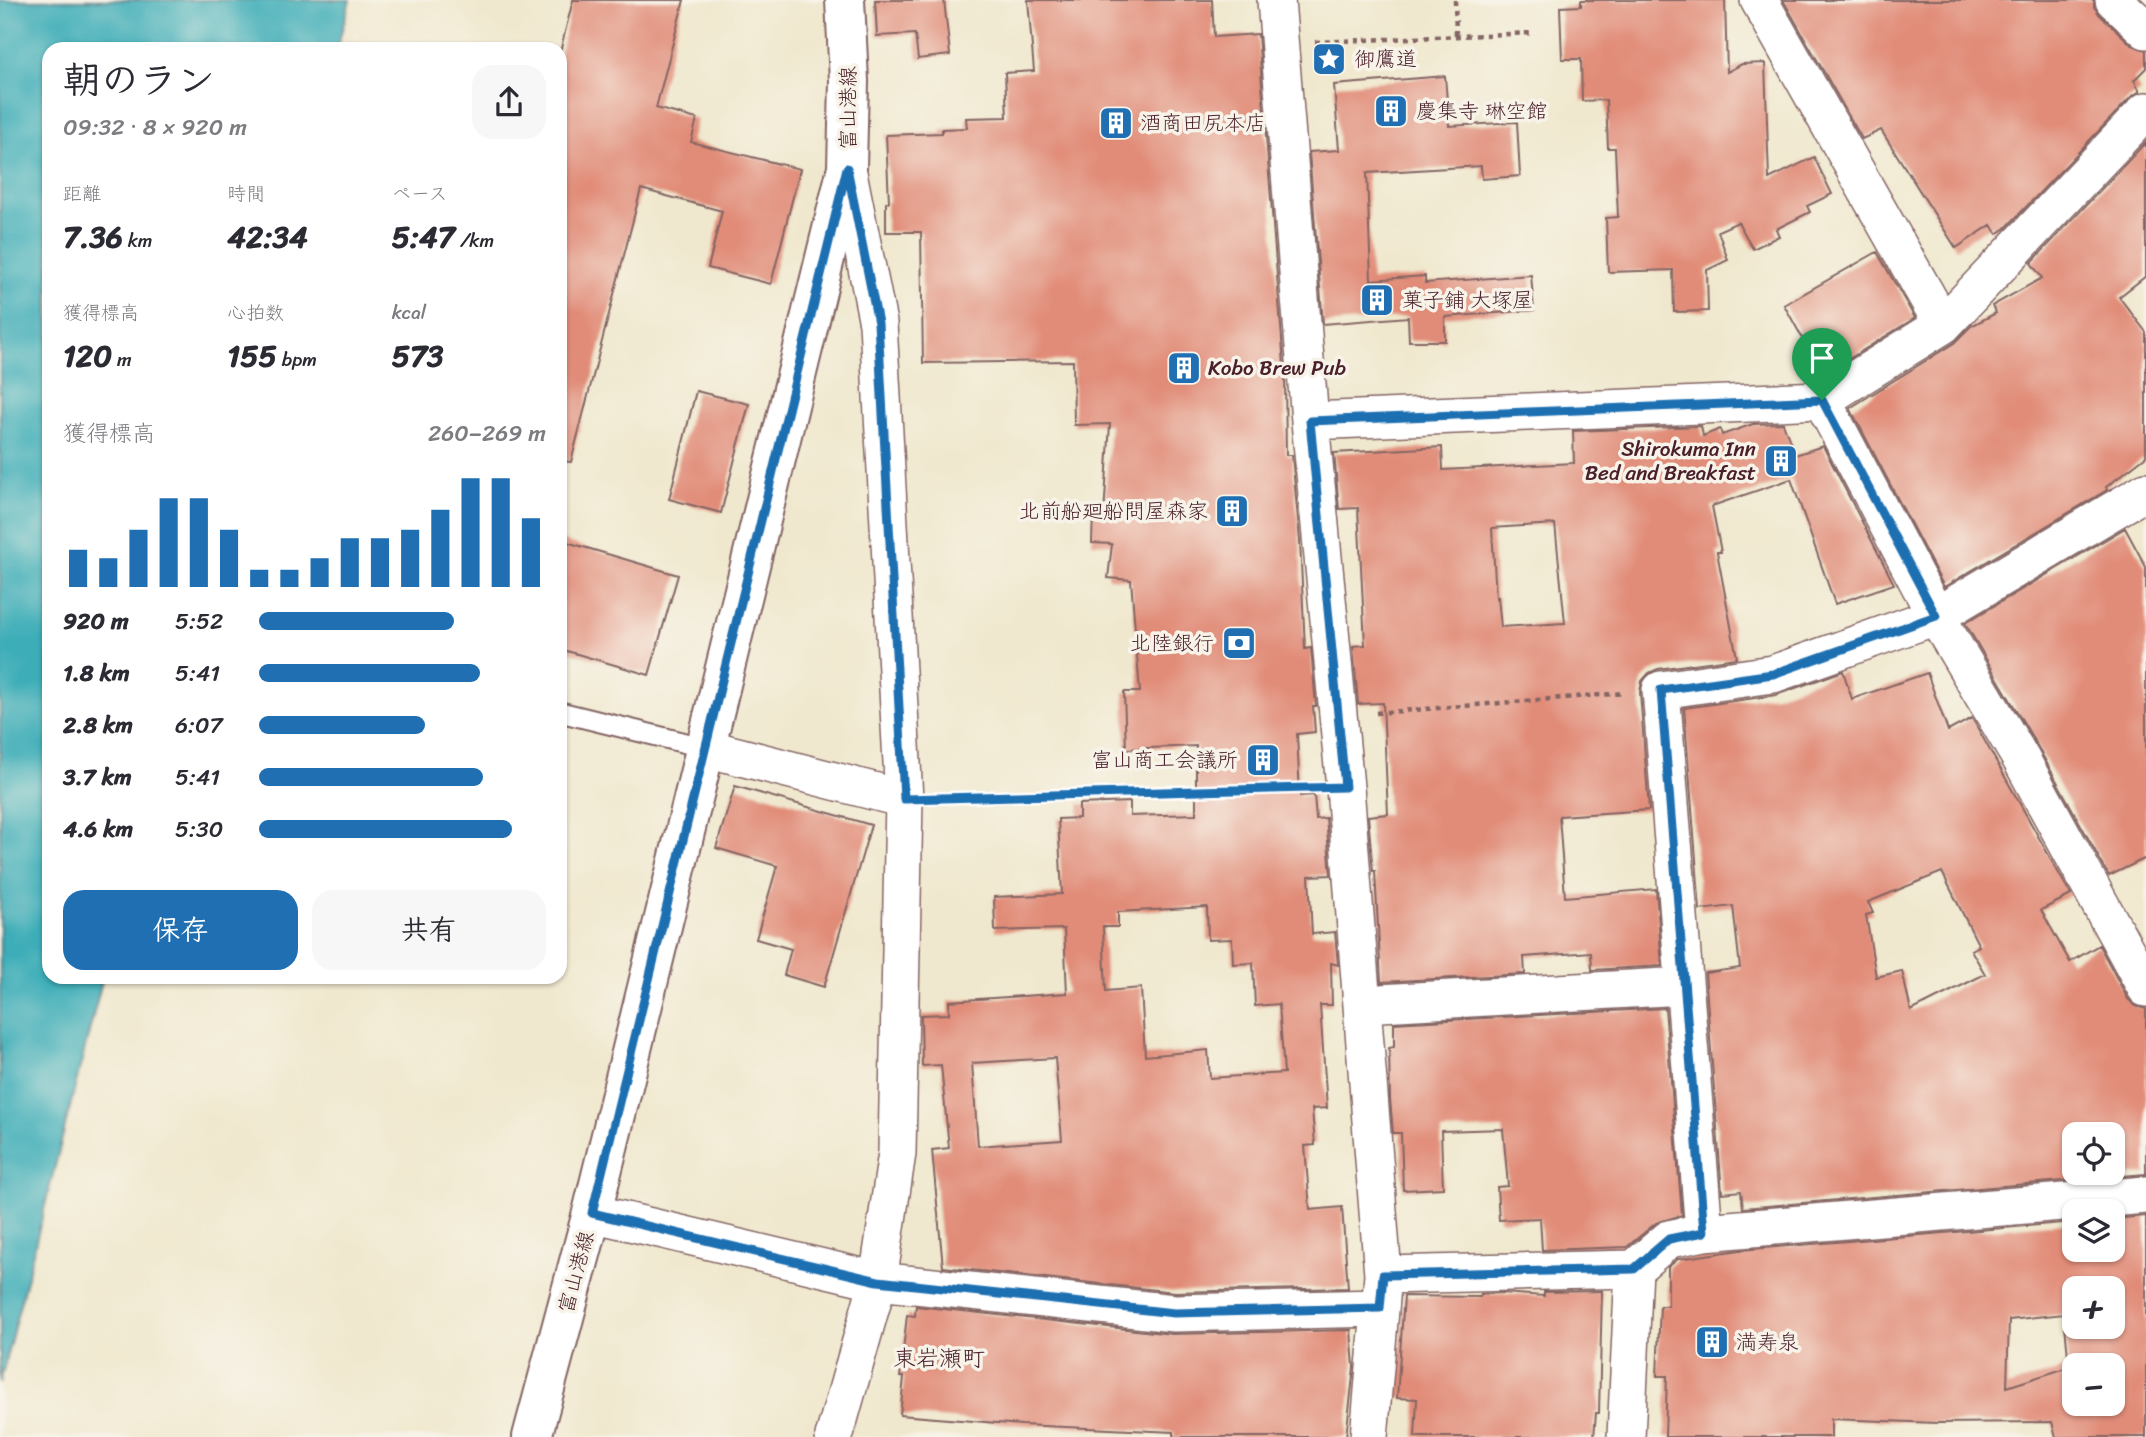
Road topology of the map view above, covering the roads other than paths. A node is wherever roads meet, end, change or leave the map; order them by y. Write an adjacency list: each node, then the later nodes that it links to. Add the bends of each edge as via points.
1 (845, 0): 7 (main road, 富山港線)
2 (1276, 0): 10 (street)
3 (1759, 0): 8 (street)
4 (2114, 0): 5 (street)
5 (2146, 30)
6 (2146, 111): 8 (street)
7 (847, 168): 14 (main road, 富山港線); 15 (street, via 878,323)
8 (1943, 326): 9 (street)
9 (1822, 400): 10 (street); 12 (street)
10 (1310, 421): 18 (street)
11 (2146, 491): 12 (street)
12 (1936, 616): 16 (street); 17 (street, via 1773,674 1661,690)
13 (567, 714): 14 (lane)
14 (706, 748): 15 (street); 20 (main road, 富山港線)
15 (904, 799): 23 (street, via 897,1153)
16 (2143, 975)
17 (1684, 986): 18 (street); 21 (street)
18 (1362, 1004): 24 (street)
19 (2146, 1195): 21 (street)
20 (592, 1213): 23 (street); 25 (main road, 富山港線)
21 (1704, 1232): 22 (street, via 1669,1239)
22 (1634, 1269): 24 (street); 28 (street)
23 (878, 1281): 24 (street, via 1174,1313); 26 (street)
24 (1381, 1292): 27 (street)
25 (532, 1437)
26 (834, 1437)
27 (1369, 1437)
28 (1626, 1437)

